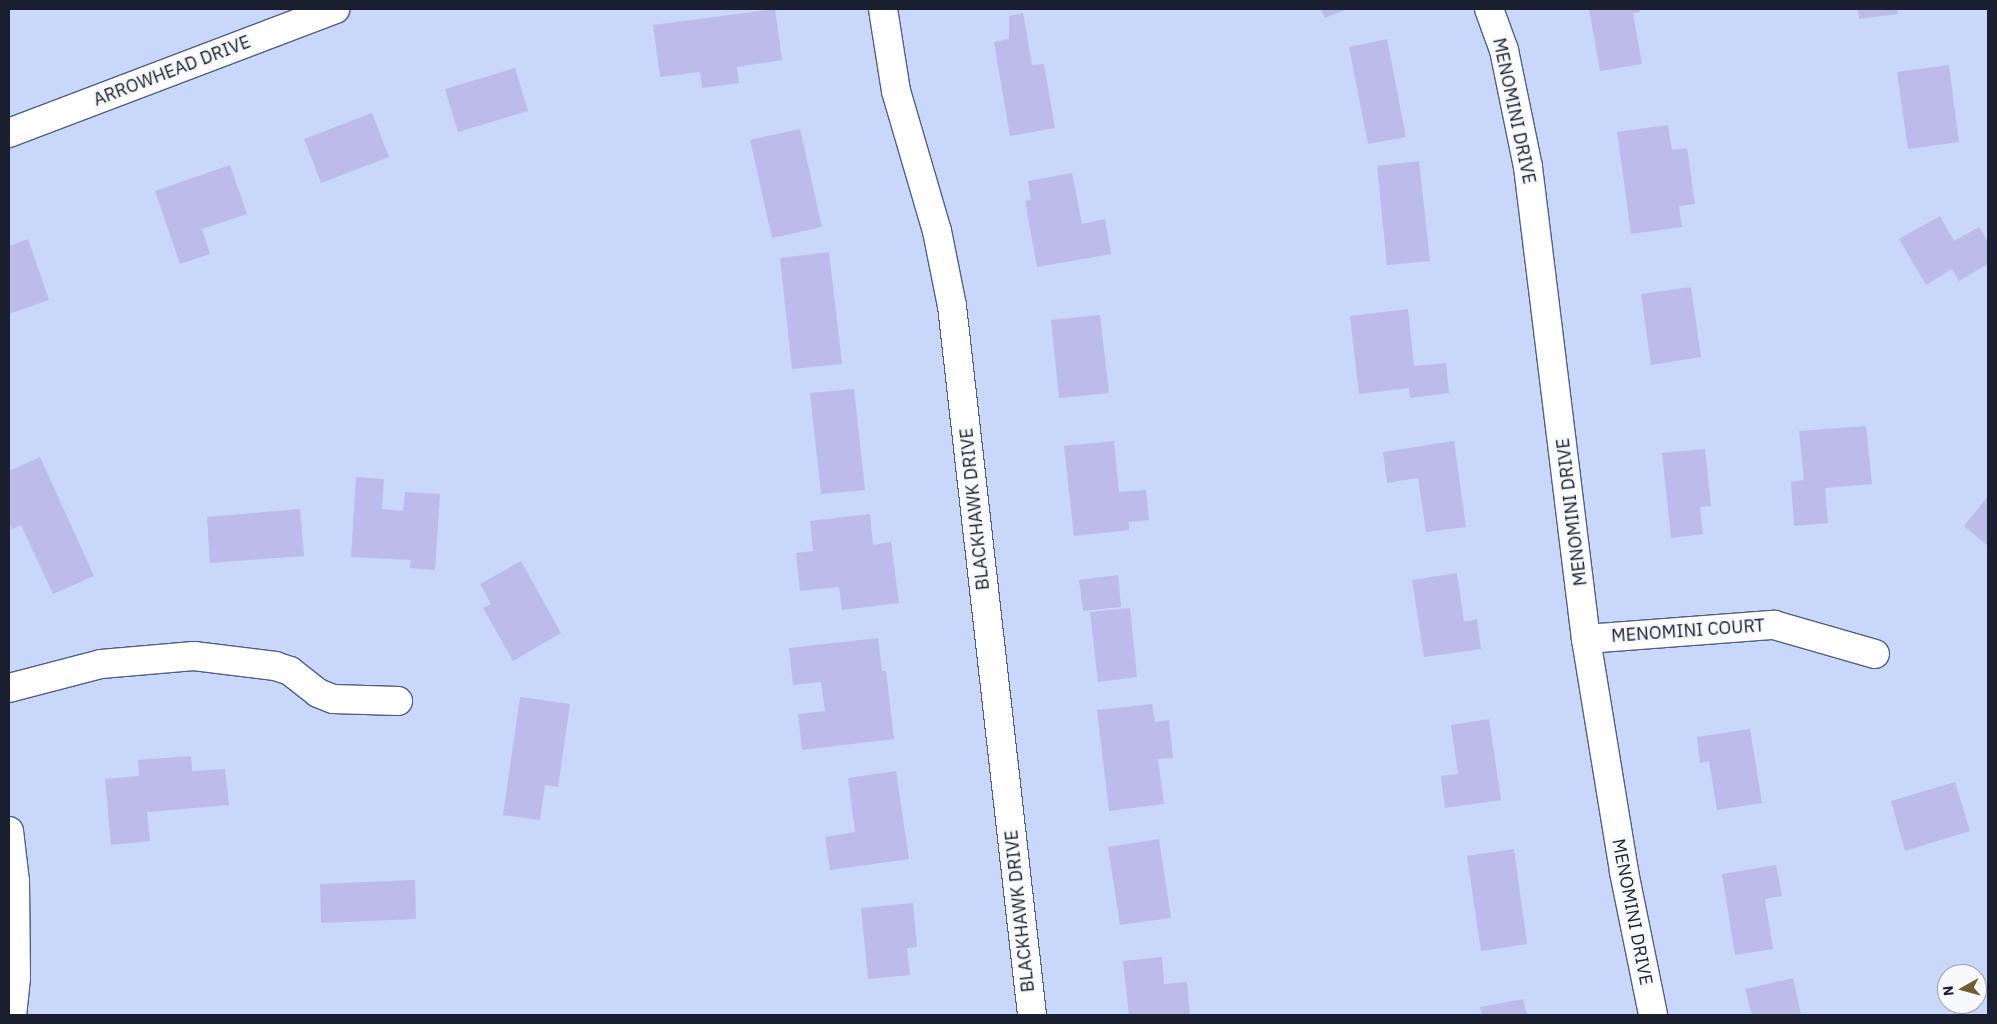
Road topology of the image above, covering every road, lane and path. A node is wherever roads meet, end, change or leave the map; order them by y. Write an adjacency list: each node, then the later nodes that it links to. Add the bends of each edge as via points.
1 (883, 9): 11 (street, BLACKHAWK DRIVE, via 896,91 937,231 952,306)
2 (1489, 9): 5 (street, MENOMINI DRIVE, via 1504,50 1528,167)
3 (318, 12): 4 (street, ARROWHEAD DRIVE)
4 (9, 133)
5 (1586, 639): 6 (street, MENOMINI COURT, via 1774,625); 12 (street, MENOMINI DRIVE, via 1624,872)
6 (1875, 654)
7 (9, 688): 8 (street, via 101,664 194,656 275,666 290,671 318,693 333,699)
8 (398, 701)
9 (9, 832): 10 (street, via 15,881 16,978)
10 (12, 1015)
11 (1032, 1015)
12 (1653, 1015)

